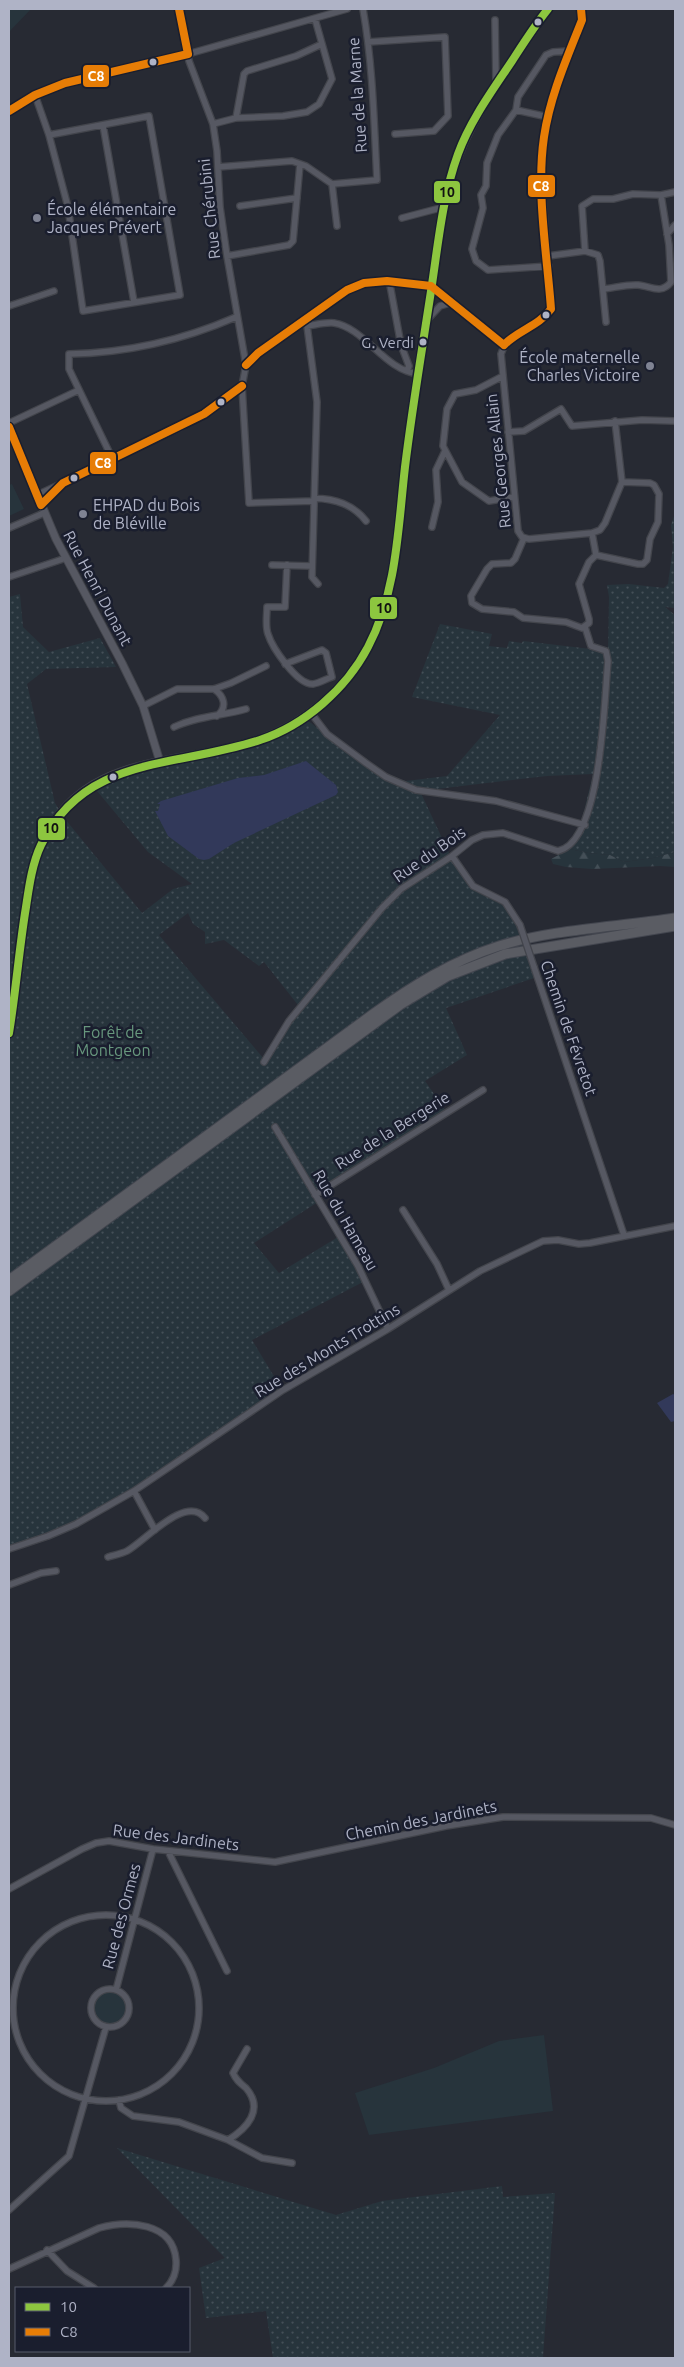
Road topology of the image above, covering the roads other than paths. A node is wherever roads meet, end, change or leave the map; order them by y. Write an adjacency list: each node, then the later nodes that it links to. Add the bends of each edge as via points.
1 (178, 9): 11 (street, Rue Chérubini)
2 (347, 9): 6 (street)
3 (363, 9): 8 (street, Rue de la Marne)
4 (547, 9): 12 (main road)
5 (581, 9): 10 (street, via 582,20)
6 (315, 19): 9 (street); 11 (street)
7 (495, 20): 12 (street)
8 (368, 42): 20 (street, via 445,37 448,116 434,130); 24 (street, Rue de la Marne, via 377,180)
9 (322, 44): 17 (street, via 247,71); 17 (street, via 332,79 314,109 282,116)
10 (568, 52): 14 (street, via 546,55 518,97); 16 (street)
11 (188, 54): 13 (street, via 79,79); 18 (street, Rue Chérubini)
12 (496, 84): 29 (main road, via 461,147)
13 (35, 95): 15 (street); 21 (street)
14 (516, 110): 16 (street); 37 (street, via 498,135 487,163 486,186 481,195 483,208 472,255 488,270)
15 (9, 111)
16 (548, 117): 36 (street, via 541,172)
17 (236, 118): 18 (street)
18 (213, 124): 23 (street, Rue Chérubini)
19 (103, 125): 21 (street); 42 (street); 42 (street, via 150,116 180,295)
20 (395, 134)
21 (49, 135): 42 (street, via 68,207 83,311)
22 (300, 164): 23 (street, via 292,161); 24 (street); 27 (street)
23 (218, 167): 35 (street, Rue Chérubini)
24 (332, 184): 32 (street)
25 (675, 192): 26 (street)
26 (661, 195): 33 (street); 34 (street, via 633,194 593,200 582,206)
27 (297, 198): 28 (street); 35 (street, via 293,241 289,245)
28 (240, 206)
29 (444, 206): 30 (street); 39 (main road)
30 (402, 218)
31 (675, 225): 33 (street)
32 (338, 226)
33 (667, 234): 40 (street, via 671,282 668,286)
34 (585, 251): 36 (street); 40 (street, via 598,255)
35 (227, 256): 45 (street, Rue Chérubini)
36 (548, 256): 37 (street)
37 (549, 266): 50 (street, via 550,311)
38 (390, 285): 52 (street, via 401,346 409,366)
39 (431, 286): 43 (street); 46 (street, via 387,281 364,283 347,290); 49 (main road)
40 (603, 289): 47 (street)
41 (54, 291): 44 (street)
42 (134, 302)
43 (453, 302): 49 (street, via 434,311); 50 (street)
44 (9, 306)
45 (236, 317): 51 (street, Rue Chérubini); 56 (street, via 160,343 69,354 69,369)
46 (306, 318): 48 (street); 51 (street)
47 (606, 322)
48 (307, 326): 52 (street, via 333,323 348,328 379,354); 68 (street, via 317,402)
49 (424, 327): 53 (main road)
50 (504, 345): 54 (street, Rue Georges Allain, via 501,354)
51 (246, 365): 55 (street)
52 (407, 371): 53 (street)
53 (418, 374): 89 (main road, via 388,598 357,665 333,694)
54 (503, 376): 61 (street, Rue Georges Allain); 62 (street, via 476,390 455,394 447,409)
55 (242, 386): 63 (street, via 204,414); 68 (street, via 249,503)
56 (79, 390): 59 (street); 63 (street)
57 (615, 421): 58 (street); 61 (street, via 572,426 561,409 524,431); 64 (street)
58 (675, 421)
59 (9, 423)
60 (9, 427): 66 (street, Rue Henri Dunant)
61 (508, 432): 67 (street, Rue Georges Allain)
62 (445, 451): 67 (street, via 462,482 469,487 489,500); 72 (street, via 436,470 438,502)
63 (113, 460): 65 (street)
64 (622, 482): 74 (street, via 605,523); 76 (street, via 650,483 658,494 658,522 650,539 647,560 638,564)
65 (63, 484): 66 (street); 69 (street)
66 (37, 495): 69 (street, Rue Henri Dunant)
67 (514, 497): 75 (street, Rue Georges Allain, via 518,531)
68 (314, 500): 71 (street, via 346,504 361,513); 80 (street)
69 (41, 505): 70 (street, Rue Henri Dunant)
70 (44, 513): 73 (street); 77 (street, Rue Henri Dunant)
71 (366, 521)
72 (432, 527)
73 (9, 528)
74 (592, 533): 75 (street, Rue Georges Allain); 76 (street)
75 (524, 538): 83 (street, via 511,563 492,564 487,569 471,596 472,603 482,609 514,612 523,618)
76 (596, 554): 83 (street, via 579,584 589,619)
77 (66, 558): 81 (street); 87 (street, Rue Henri Dunant)
78 (272, 565): 79 (street)
79 (287, 566): 80 (street); 84 (street, via 285,606 267,607 267,632)
80 (312, 566): 82 (street, via 312,577)
81 (9, 577)
82 (318, 584)
83 (585, 627): 93 (street, Rue du Bois, via 590,646 606,651 608,662 596,780)
84 (285, 664): 84 (street, via 314,684 332,677 326,653 322,650)
85 (266, 666): 86 (street)
86 (214, 689): 87 (street, via 177,689); 90 (street, via 224,703)
87 (143, 706): 92 (street, Rue Henri Dunant)
88 (246, 709): 90 (street)
89 (311, 713): 92 (main road, via 261,740); 93 (street, via 327,734 366,763 386,777 416,790 496,801)
90 (217, 716): 91 (street, via 199,718)
91 (174, 727)
92 (160, 762): 97 (main road, via 117,772 94,784 65,808 50,828 34,862)
93 (585, 825): 94 (street, Rue du Bois, via 564,850 493,833 472,840)
94 (452, 856): 98 (street, Rue du Bois, via 401,889 382,908 289,1021); 104 (street, Chemin de Févretot, bridge, via 473,886 505,902 520,925)
95 (675, 918): 105 (highway, via 517,941 477,954 425,979)
96 (675, 926): 107 (highway, via 505,954 441,980 400,1005)
97 (9, 1033)
98 (264, 1062)
99 (483, 1090): 101 (street, Rue de la Bergerie)
100 (275, 1127): 101 (street, Rue du Hameau)
101 (315, 1195): 108 (street, Rue du Hameau, via 358,1266)
102 (403, 1210): 106 (street, via 437,1264)
103 (675, 1226): 104 (street, Rue des Monts Trottins)
104 (624, 1235): 106 (street, Rue des Monts Trottins, via 579,1244 543,1241 480,1271)
105 (9, 1280)
106 (449, 1290): 108 (street, Rue des Monts Trottins)
107 (9, 1291)
108 (388, 1329): 109 (street, Rue des Monts Trottins, via 283,1390)
109 (134, 1491): 111 (street); 112 (street, Rue des Monts Trottins, via 76,1524)
110 (205, 1518): 111 (street, via 194,1510 184,1512)
111 (155, 1530): 113 (street, via 126,1552)
112 (9, 1549)
113 (108, 1557)
114 (56, 1571): 115 (street)
115 (9, 1585)
116 (675, 1825): 119 (street, Chemin des Jardinets, via 651,1818 503,1817 446,1826 289,1861)
117 (154, 1849): 118 (street, Rue des Jardinets); 120 (street, Rue des Jardinets, via 96,1843); 121 (street, Rue des Ormes)
118 (168, 1851): 119 (street, Rue des Jardinets); 122 (street)
119 (262, 1862)
120 (9, 1888)
121 (134, 1918): 123 (street, Rue des Ormes); 124 (street, via 108,1914 83,1917 60,1926 46,1936 25,1962 15,1985); 128 (street, via 153,1926 184,1955 199,1994 200,2014 193,2042 174,2071 140,2095)
122 (227, 1971)
123 (116, 1990): 125 (street, Rue des Ormes, via 127,1998 130,2010 120,2025); 125 (street, Rue des Ormes, via 100,1992 92,2002 92,2016)
124 (11, 2010): 127 (street, via 16,2034 26,2057 62,2090)
125 (106, 2027): 127 (street)
126 (247, 2049): 129 (street, via 233,2073 251,2096 253,2110 246,2128)
127 (85, 2099): 128 (street); 131 (street, via 69,2156)
128 (120, 2100): 129 (street, via 121,2108 133,2116 179,2122)
129 (228, 2140): 130 (street, via 262,2158)
130 (292, 2163)
131 (9, 2210)
132 (48, 2250): 133 (street); 134 (street, via 66,2272); 135 (street, via 114,2224 158,2230 167,2237 176,2256 175,2274)
133 (9, 2269)
134 (92, 2287)
135 (167, 2287)

